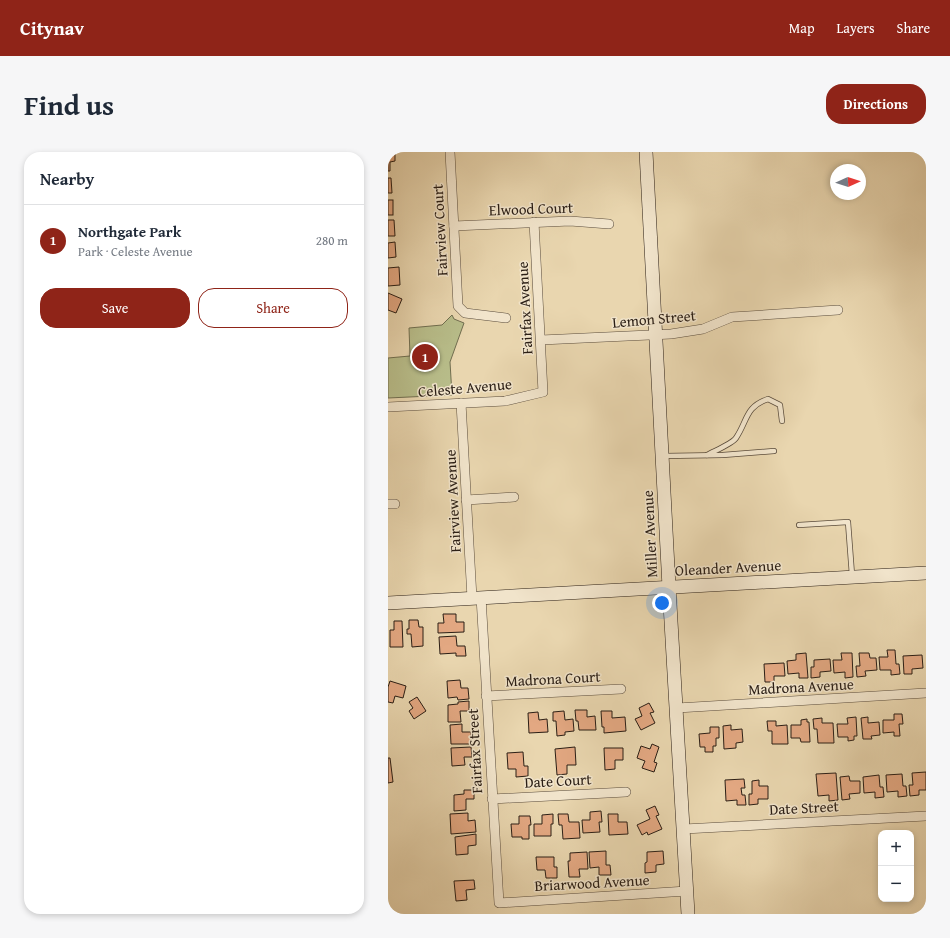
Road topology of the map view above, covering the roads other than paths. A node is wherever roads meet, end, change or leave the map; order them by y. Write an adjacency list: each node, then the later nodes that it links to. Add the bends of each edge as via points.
1 (450, 152): 5 (street, Fairview Court)
2 (646, 152): 8 (street, Miller Avenue)
3 (534, 222): 4 (street, Elwood Court); 5 (street, Elwood Court); 9 (street, Fairfax Avenue)
4 (609, 224)
5 (454, 226): 7 (street, Fairview Court, via 458,306 465,313)
6 (838, 310): 8 (street, Lemon Street, via 732,317 703,329)
7 (506, 318)
8 (655, 334): 9 (street, Lemon Street); 16 (street, Miller Avenue)
9 (541, 340): 10 (street, Fairfax Avenue)
10 (543, 392): 11 (street, Celeste Avenue, via 504,401)
11 (461, 403): 12 (street, Celeste Avenue); 18 (street, Fairview Avenue)
12 (388, 407)
13 (782, 421): 15 (lane, via 780,405 768,399 754,405 735,439)
14 (774, 451): 15 (lane)
15 (707, 455): 16 (lane)
16 (662, 456): 22 (street, Miller Avenue)
17 (514, 497): 18 (street)
18 (466, 500): 23 (street, Fairview Avenue)
19 (799, 525): 21 (lane, via 848,522)
20 (926, 572): 21 (street, Oleander Avenue)
21 (852, 577): 22 (street, Oleander Avenue)
22 (669, 587): 23 (street, Oleander Avenue); 28 (street, Miller Avenue)
23 (477, 598): 24 (street, Oleander Avenue); 27 (street, Fairfax Street)
24 (388, 602)
25 (621, 689): 27 (street, Madrona Court)
26 (926, 694): 28 (street, Madrona Avenue)
27 (486, 696): 30 (street, Fairfax Street)
28 (677, 708): 32 (street, Miller Avenue)
29 (626, 792): 30 (street, Date Court)
30 (492, 799): 34 (street, Fairfax Street)
31 (926, 816): 32 (street, Date Street)
32 (684, 829): 33 (street, Miller Avenue)
33 (687, 891): 34 (street, Briarwood Avenue); 35 (street, Miller Avenue)
34 (499, 903)
35 (688, 914)

